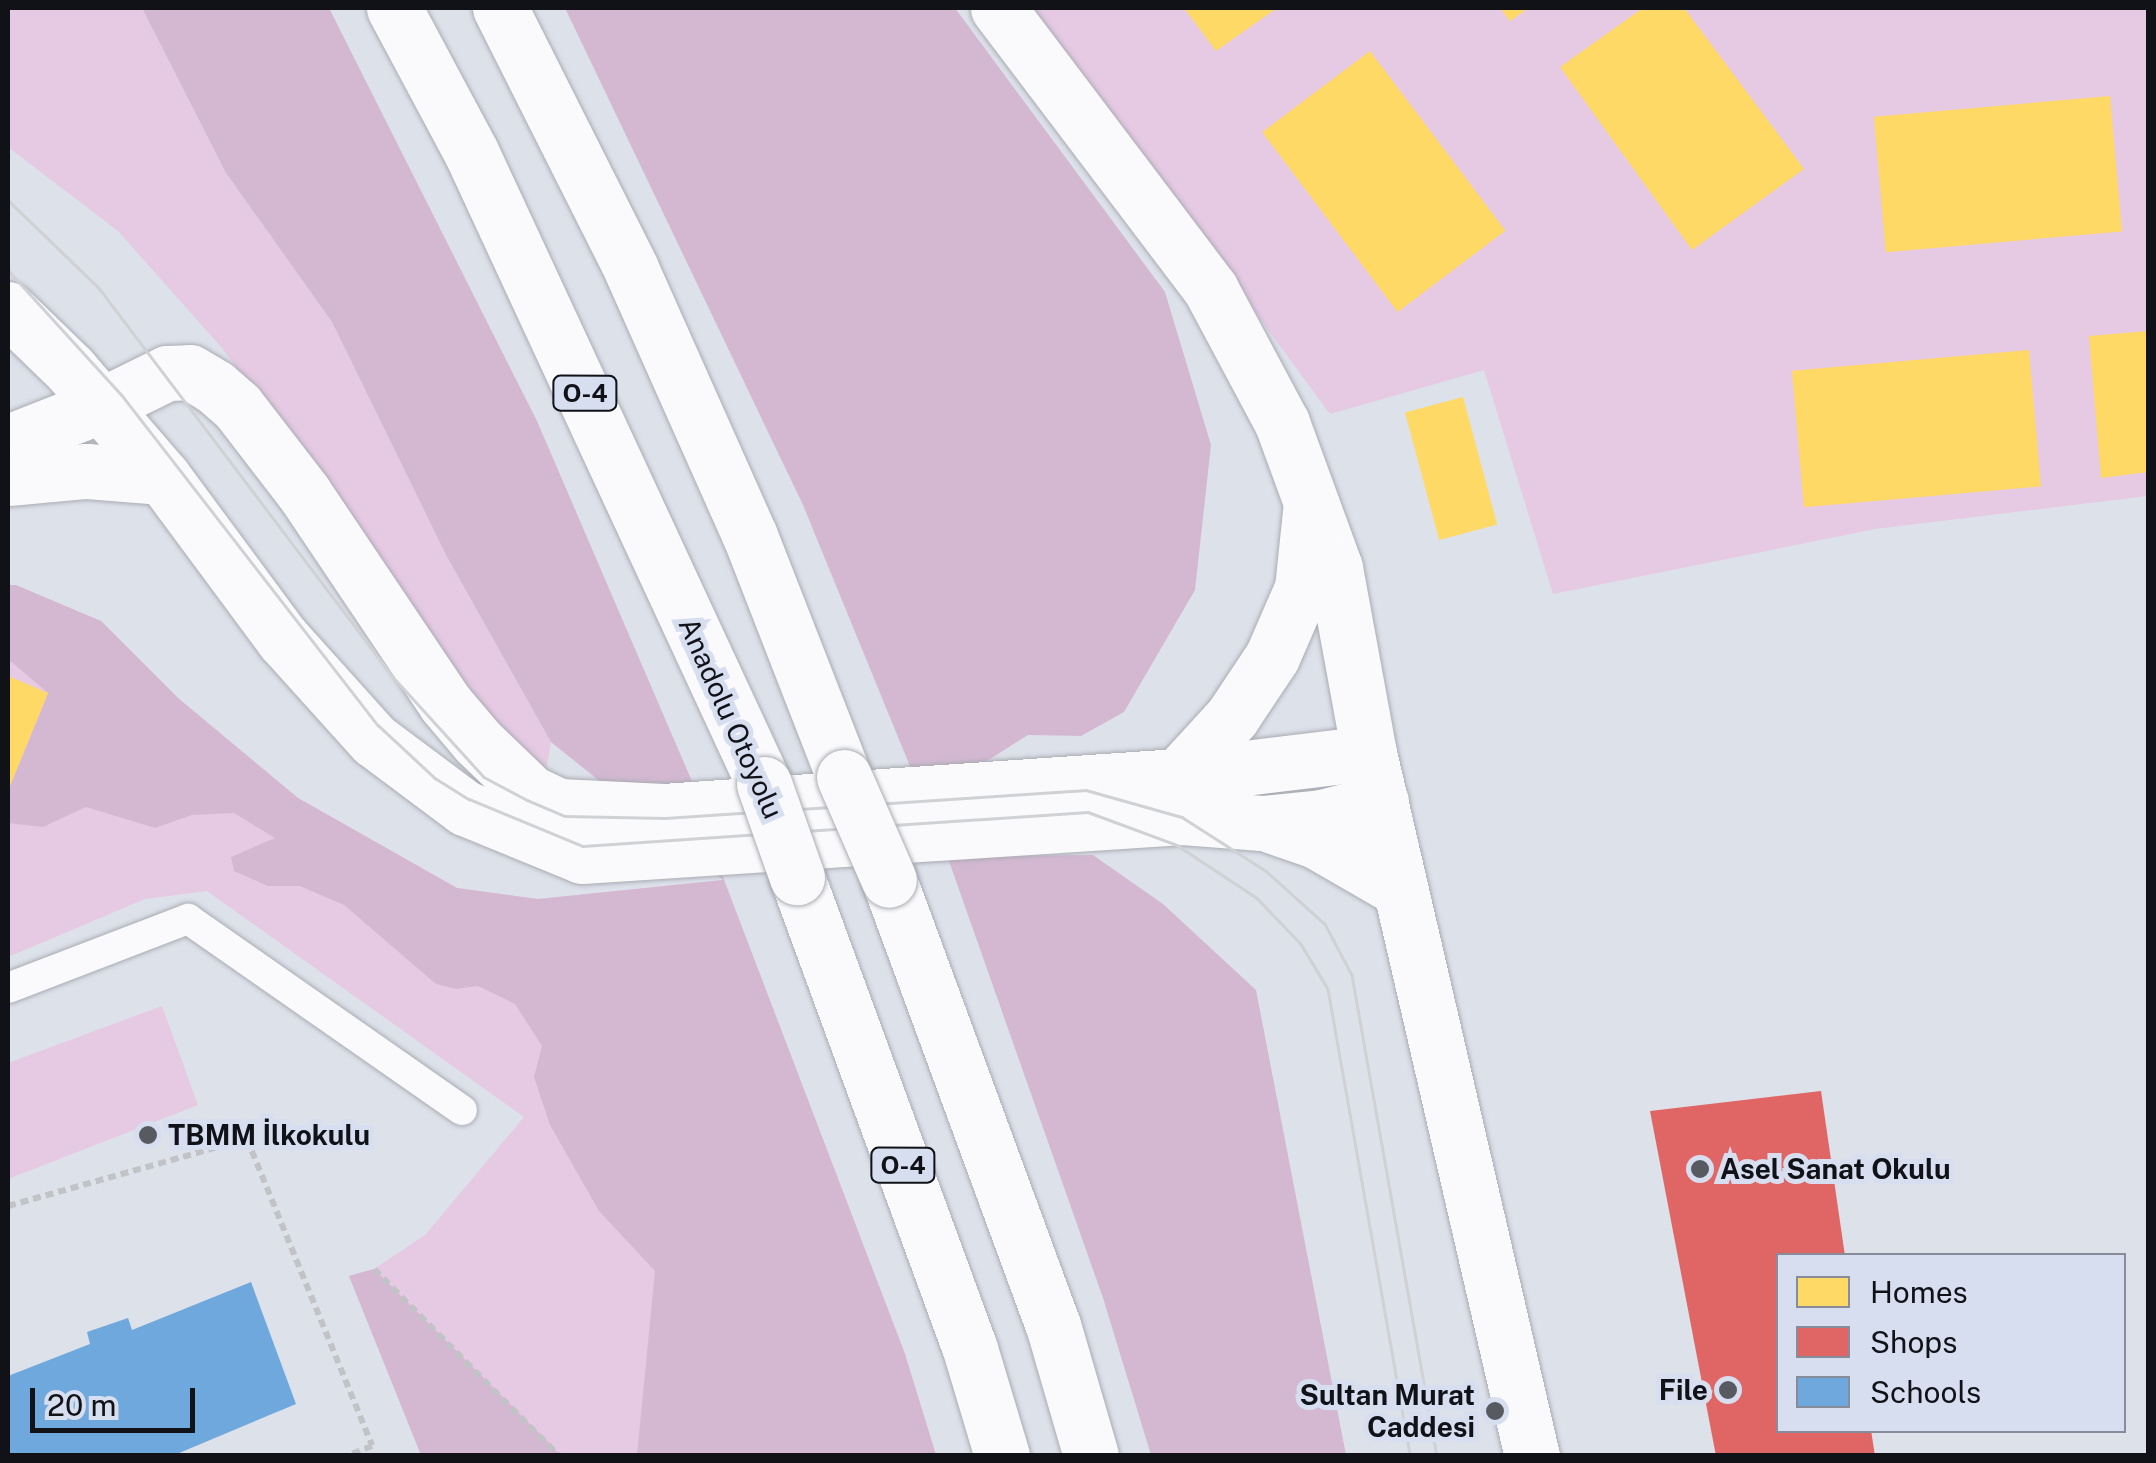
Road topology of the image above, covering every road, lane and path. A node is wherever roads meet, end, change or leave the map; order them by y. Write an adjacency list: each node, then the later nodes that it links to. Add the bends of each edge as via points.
1 (394, 8): 20 (main road, Anadolu Otoyolu / O-4, bridge, via 471,152 764,784 970,1350)
2 (500, 8): 21 (main road, bridge, via 631,268 750,536 890,880 1053,1325)
3 (998, 8): 9 (main road, via 1210,290 1282,422)
4 (8, 309): 5 (main road)
5 (100, 406): 6 (main road); 7 (main road); 10 (main road, via 167,373 190,372 226,397 304,492 445,703 500,768 560,806 663,811)
6 (8, 442)
7 (163, 477): 8 (main road, via 86,471); 12 (main road, via 282,639 374,740 464,808 582,856 1182,817)
8 (8, 478)
9 (1311, 503): 10 (main road, via 1302,588 1272,656 1232,717); 11 (main road, via 1334,568)
10 (1178, 776): 11 (main road)
11 (1375, 778): 12 (main road, via 1322,817); 13 (main road)
12 (1262, 823): 13 (main road, via 1316,841)
13 (1402, 890): 22 (main road)
14 (8, 988): 15 (lane, via 188,919)
15 (462, 1110)
16 (8, 1206): 18 (path, via 247,1139 372,1446)
17 (374, 1269): 19 (path)
18 (346, 1456)
19 (560, 1456)
20 (1002, 1456)
21 (1091, 1456)
22 (1532, 1456)

